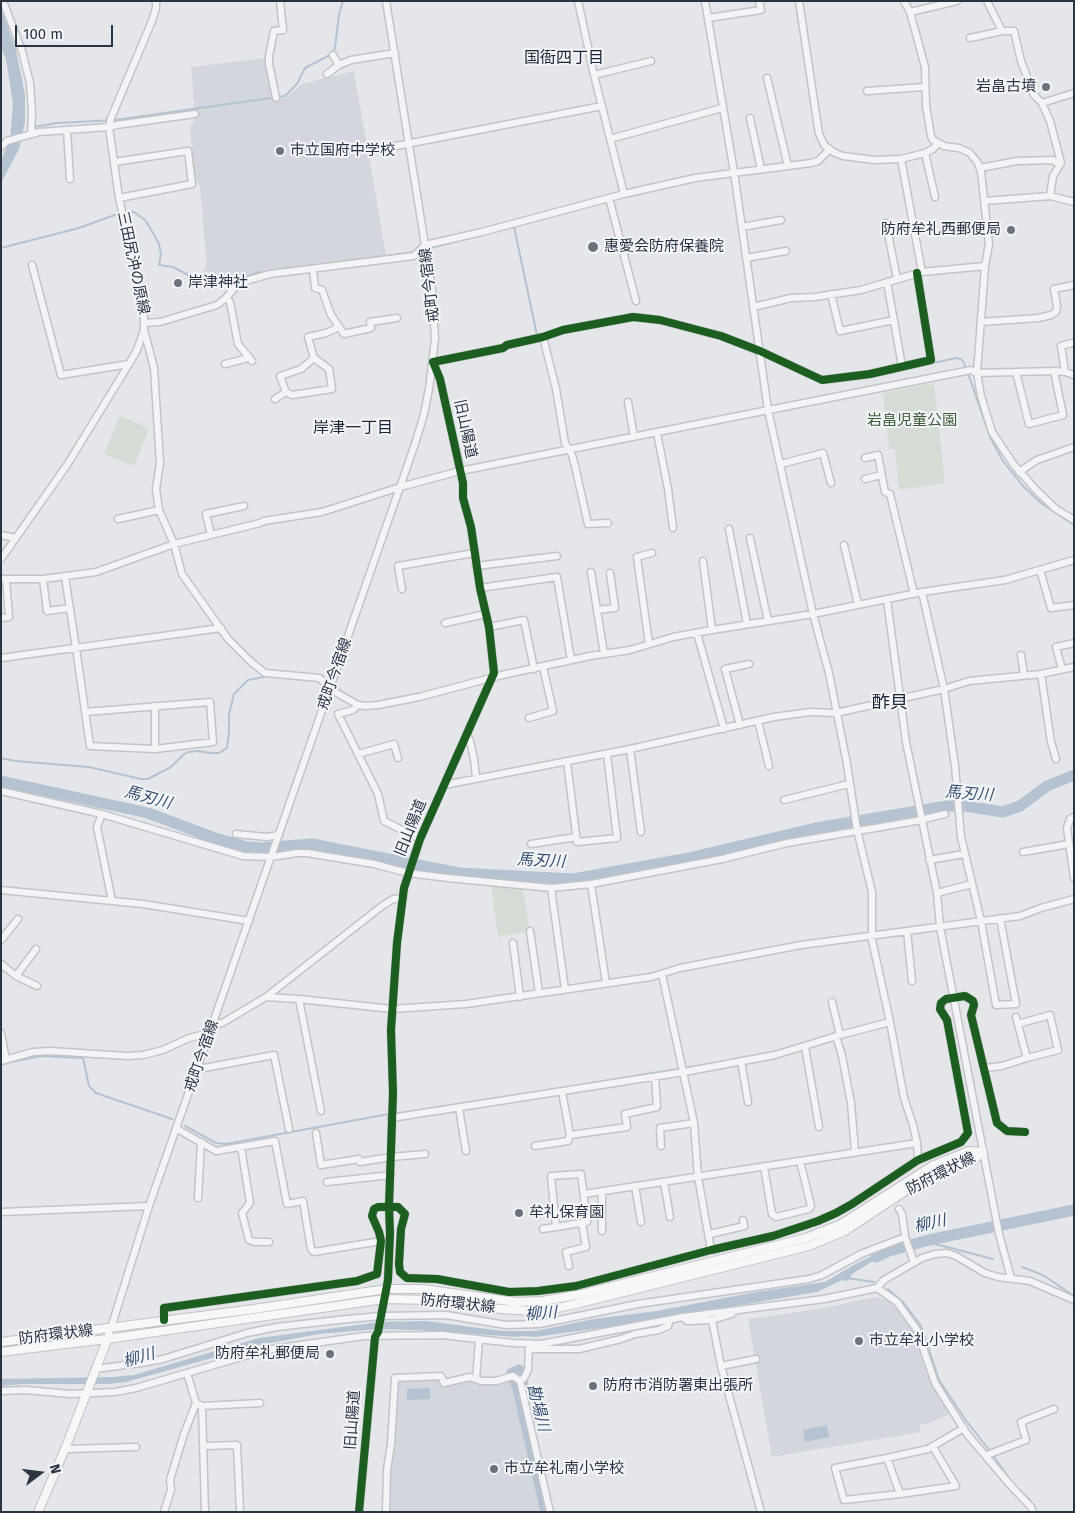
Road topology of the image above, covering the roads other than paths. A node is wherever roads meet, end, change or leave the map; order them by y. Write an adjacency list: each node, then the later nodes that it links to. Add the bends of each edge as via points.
1 (3, 1): 34 (street, via 30,83 32,112)
2 (156, 1): 32 (street, via 152,21)
3 (280, 1): 26 (street, via 283,30 274,31 268,64)
4 (386, 1): 16 (street, 戒町今宿線)
5 (578, 1): 21 (street)
6 (705, 1): 13 (street)
7 (759, 1): 13 (street, via 761,10)
8 (799, 1): 39 (street, via 817,120 822,140)
9 (904, 1): 12 (street)
10 (957, 1): 12 (street)
11 (987, 1): 14 (street)
12 (910, 12): 23 (street, via 925,67)
13 (708, 18): 29 (street)
14 (1002, 31): 15 (street); 27 (street, via 1014,31 1034,95)
15 (970, 38)
16 (395, 54): 19 (street, via 351,60); 37 (street, 戒町今宿線)
17 (333, 55): 19 (street)
18 (651, 61): 21 (street)
19 (339, 65): 20 (street)
20 (327, 74)
21 (594, 75): 28 (street)
22 (767, 78): 45 (street)
23 (924, 87): 24 (street); 36 (street, via 931,136)
24 (867, 91)
25 (1074, 94): 27 (street)
26 (276, 98)
27 (1042, 103): 44 (street, via 1050,121)
28 (602, 106): 35 (street); 37 (street)
29 (722, 108): 35 (street); 48 (street)
30 (195, 114): 32 (street)
31 (750, 118): 47 (street)
32 (109, 127): 33 (street); 43 (street, 三田尻沖の原線)
33 (67, 130): 34 (street); 49 (street)
34 (28, 135): 38 (street, via 7,141)
35 (610, 139): 50 (street)
36 (938, 142): 41 (street, via 934,149); 46 (street, via 965,150 975,158)
37 (409, 144): 40 (street); 60 (street, 戒町今宿線)
38 (1, 147)
39 (829, 150): 42 (street, via 843,156 874,160); 45 (street, via 818,161)
40 (370, 151)
41 (925, 153): 42 (street); 52 (street)
42 (901, 159): 66 (street)
43 (114, 162): 53 (street, 三田尻沖の原線); 53 (street, via 188,151 192,184)
44 (1060, 165): 46 (street, via 1053,160 1017,161); 51 (street, via 1053,176)
45 (788, 166): 47 (street)
46 (980, 168): 55 (street)
47 (761, 169): 48 (street)
48 (734, 172): 50 (street); 59 (street)
49 (70, 180)
50 (624, 194): 54 (street)
51 (1050, 196): 55 (street); 56 (street)
52 (935, 197)
53 (119, 198): 77 (street, 三田尻沖の原線, via 141,289)
54 (609, 198): 60 (street); 72 (street)
55 (985, 201): 64 (street, via 989,244)
56 (1074, 202)
57 (781, 220): 59 (street)
58 (886, 223): 67 (street)
59 (742, 227): 62 (street)
60 (426, 245): 65 (street, via 414,256); 83 (street, 戒町今宿線, via 435,316)
61 (786, 251): 62 (street)
62 (746, 258): 73 (street)
63 (32, 265): 84 (street, via 61,375)
64 (985, 266): 66 (street); 76 (street)
65 (313, 269): 71 (street, via 249,280 236,286); 78 (street, via 315,288 322,290)
66 (919, 273): 67 (street); 86 (street, via 932,358)
67 (897, 279): 68 (street)
68 (887, 282): 70 (street); 75 (street)
69 (1074, 285): 76 (street, via 1054,289 1057,306 1052,315)
70 (831, 294): 73 (street); 75 (street, via 840,331)
71 (226, 298): 77 (street, via 203,310); 85 (street, via 230,302 238,344 250,358)
72 (636, 301)
73 (753, 306): 81 (street)
74 (397, 318): 78 (street, via 370,322 370,328 344,334)
75 (894, 320): 86 (street)
76 (981, 322): 88 (street)
77 (145, 326): 84 (street, 三田尻沖の原線); 109 (street, via 154,368 160,463 156,489)
78 (339, 327): 82 (street, via 308,337)
79 (543, 337): 81 (street, via 622,319 647,318 721,336); 83 (street); 99 (street)
80 (1072, 343): 90 (street, via 1061,346)
81 (760, 351): 86 (street, via 822,380); 95 (street)
82 (314, 358): 92 (street, via 301,369 280,376); 92 (street, via 329,370 332,388 292,395)
83 (433, 362): 102 (street, 旧山陽道, via 440,379); 107 (street, 戒町今宿線, via 424,414)
84 (129, 364): 117 (street, 三田尻沖の原線, via 67,466)
85 (225, 364)
86 (902, 366)
87 (1054, 371): 89 (street); 89 (street, via 1063,415 1029,424); 90 (street)
88 (977, 372): 89 (street); 95 (street, via 971,370); 103 (street, via 992,432)
89 (1016, 372)
90 (1066, 372): 91 (street)
91 (1074, 375)
92 (286, 392): 93 (street)
93 (275, 399)
94 (628, 402): 97 (street)
95 (768, 410): 96 (street); 101 (street)
96 (657, 432): 97 (street); 113 (street)
97 (634, 436): 99 (street)
98 (1074, 447): 103 (street, via 1037,460)
99 (568, 450): 102 (street); 112 (street, via 575,466 588,524)
100 (865, 458): 104 (street, via 878,455)
101 (781, 464): 106 (street, via 823,453); 144 (street)
102 (460, 471): 107 (street); 122 (street, 旧山陽道)
103 (1019, 472): 111 (street, via 1056,509)
104 (881, 475): 105 (street); 137 (street, via 885,492 890,494)
105 (865, 479)
106 (831, 483)
107 (400, 487): 116 (street, via 322,512 264,521); 168 (street, 戒町今宿線)
108 (244, 506): 116 (street, via 206,514)
109 (159, 510): 110 (street); 119 (street)
110 (118, 520)
111 (1074, 520)
112 (608, 523)
113 (673, 528)
114 (729, 529): 148 (street)
115 (1, 535): 117 (street)
116 (211, 535): 119 (street)
117 (16, 538): 124 (street, 三田尻沖の原線)
118 (750, 538): 146 (street)
119 (174, 544): 131 (street, via 96,572); 150 (street, via 182,574)
120 (844, 545): 139 (street)
121 (652, 553): 154 (street, via 637,557)
122 (474, 554): 127 (street, 旧山陽道); 135 (street, via 398,566)
123 (557, 556): 127 (street)
124 (1, 559)
125 (1074, 560): 128 (street)
126 (703, 561): 151 (street)
127 (476, 566): 134 (street, 旧山陽道)
128 (1040, 570): 136 (street, via 1005,580); 140 (street, via 1051,608)
129 (591, 572): 142 (street)
130 (610, 573): 142 (street, via 615,608)
131 (65, 576): 133 (street); 141 (street)
132 (4, 579): 133 (street); 145 (street, via 9,617)
133 (43, 579): 141 (street, via 47,611)
134 (480, 588): 143 (street, 旧山陽道); 159 (street, via 557,577)
135 (402, 590)
136 (922, 592): 137 (street); 169 (street)
137 (914, 594): 138 (street)
138 (887, 600): 139 (street); 170 (street)
139 (858, 604): 144 (street)
140 (1074, 605)
141 (70, 608): 155 (street)
142 (597, 610): 156 (street)
143 (486, 614): 147 (street); 149 (street, 旧山陽道)
144 (813, 614): 146 (street); 174 (street)
145 (1, 618)
146 (768, 621): 148 (street)
147 (445, 623)
148 (747, 624): 151 (street)
149 (489, 627): 163 (street, via 524,620); 167 (street, 旧山陽道)
150 (221, 628): 155 (street); 168 (street, via 228,639 265,673 310,676)
151 (712, 630): 152 (street)
152 (697, 633): 154 (street); 178 (street)
153 (1074, 643): 164 (street, via 1056,647)
154 (649, 644): 156 (street)
155 (76, 648): 158 (street); 173 (street)
156 (604, 654): 159 (street)
157 (1022, 655): 166 (street)
158 (1, 658)
159 (572, 660): 161 (street)
160 (749, 664): 177 (street, via 725,668)
161 (543, 667): 163 (street); 175 (street, via 553,711)
162 (1074, 667): 164 (street)
163 (534, 669): 167 (street)
164 (1062, 670): 165 (street)
165 (1041, 674): 166 (street); 185 (street)
166 (1024, 675): 169 (street, via 969,681)
167 (492, 677): 171 (street, via 419,697 378,705); 179 (street, 旧山陽道)
168 (331, 687): 171 (street); 200 (street, 戒町今宿線)
169 (944, 689): 170 (street); 206 (street)
170 (900, 699): 174 (street); 196 (street)
171 (358, 705): 182 (street, via 353,710 338,714)
172 (155, 706): 173 (street); 180 (street); 180 (street, via 210,702 213,742)
173 (85, 712): 180 (street, via 90,746)
174 (836, 713): 176 (street, via 810,712); 189 (street)
175 (529, 718)
176 (758, 721): 177 (street); 187 (street)
177 (740, 725): 178 (street)
178 (724, 729): 181 (street)
179 (467, 735): 188 (street); 190 (street, 旧山陽道)
180 (156, 749)
181 (630, 749): 183 (street); 198 (street)
182 (358, 754): 184 (street, via 394,744); 202 (street, via 378,794 384,821)
183 (607, 754): 186 (street); 201 (street, via 617,838 577,842)
184 (398, 758)
185 (1056, 759)
186 (567, 762): 188 (street); 201 (street)
187 (769, 766)
188 (476, 778): 190 (street)
189 (849, 784): 192 (street); 197 (street)
190 (444, 785): 202 (street, 旧山陽道)
191 (1, 791): 193 (street)
192 (784, 800)
193 (102, 814): 207 (street, via 243,856); 218 (street, via 97,827)
194 (945, 814): 196 (street)
195 (1074, 817): 204 (street, via 1067,828)
196 (921, 818): 197 (street); 208 (street)
197 (857, 830): 211 (street); 226 (street, via 872,892)
198 (640, 832)
199 (236, 834): 200 (street)
200 (278, 837): 207 (street, 戒町今宿線)
201 (576, 837): 203 (street)
202 (420, 839): 209 (street, 旧山陽道)
203 (531, 844)
204 (1069, 844): 205 (street); 210 (street)
205 (1024, 852)
206 (964, 854): 208 (street); 212 (street)
207 (272, 856): 209 (street, via 307,853); 221 (street, 戒町今宿線)
208 (929, 860): 215 (street)
209 (408, 871): 213 (street, via 468,881); 216 (street, 旧山陽道)
210 (1074, 878)
211 (591, 884): 213 (street); 234 (street)
212 (972, 884): 215 (street); 222 (street)
213 (551, 888): 236 (street)
214 (1, 890): 218 (street)
215 (937, 893): 223 (street)
216 (403, 898): 238 (street, via 393,899 382,906); 243 (street, 旧山陽道)
217 (1074, 899): 219 (street, via 1020,916)
218 (112, 901): 221 (street)
219 (1000, 918): 222 (street); 222 (street, via 1016,1004 996,1005)
220 (18, 919): 227 (street)
221 (249, 921): 244 (street, 戒町今宿線)
222 (981, 921): 223 (street)
223 (940, 926): 225 (street); 240 (street)
224 (530, 931): 237 (street)
225 (907, 931): 226 (street); 233 (street)
226 (872, 935): 231 (street, via 800,945); 245 (street)
227 (2, 936)
228 (513, 942): 239 (street)
229 (36, 949): 232 (street)
230 (1, 964): 232 (street)
231 (662, 974): 234 (street); 255 (street)
232 (16, 976): 235 (street)
233 (912, 981)
234 (606, 983): 236 (street)
235 (36, 986)
236 (565, 989): 237 (street)
237 (539, 993): 239 (street)
238 (266, 997): 241 (street); 244 (street, via 224,1022)
239 (520, 997): 243 (street)
240 (954, 998): 254 (street, via 965,996 973,1001 971,1015); 276 (street); 279 (street, via 943,1000 940,1006 947,1020 968,1133 961,1142)
241 (298, 999): 243 (street); 260 (street)
242 (832, 1002): 248 (street)
243 (392, 1010): 261 (street, 旧山陽道)
244 (214, 1022): 247 (street, 戒町今宿線)
245 (890, 1022): 248 (street); 270 (street, via 904,1098)
246 (1, 1033): 251 (street)
247 (210, 1035): 251 (street, via 189,1038 144,1055 50,1051); 253 (street, 戒町今宿線)
248 (838, 1036): 249 (street); 275 (street, via 851,1103)
249 (805, 1047): 252 (street); 263 (street)
250 (1028, 1058): 250 (street, via 1017,1020 1050,1015 1058,1050); 254 (street)
251 (4, 1060)
252 (741, 1062): 255 (street); 258 (street)
253 (198, 1067): 264 (street, 戒町今宿線); 265 (street, via 274,1055)
254 (985, 1068): 266 (street, via 997,1123 1007,1130)
255 (684, 1072): 256 (street); 262 (street)
256 (655, 1077): 257 (street); 268 (street, via 657,1107 625,1114 627,1127)
257 (562, 1092): 259 (street); 268 (street)
258 (748, 1102)
259 (459, 1108): 261 (street); 274 (street)
260 (321, 1111)
261 (391, 1118): 278 (street, 旧山陽道)
262 (694, 1123): 272 (street, via 660,1128); 283 (street)
263 (819, 1126)
264 (177, 1129): 269 (street); 290 (street, 戒町今宿線)
265 (289, 1129)
266 (1025, 1132)
267 (316, 1133): 278 (street, via 321,1165)
268 (570, 1135): 271 (street, via 568,1141)
269 (201, 1142): 273 (street, via 216,1151); 289 (street)
270 (917, 1144): 275 (street); 279 (street)
271 (535, 1146)
272 (661, 1146)
273 (241, 1147): 303 (street, via 250,1203 242,1213 249,1240); 304 (street, via 275,1141 287,1204 303,1201 314,1252)
274 (466, 1151)
275 (855, 1152): 280 (street)
276 (983, 1152): 308 (street); 310 (main road, 防府環状線, via 969,1151 932,1166 841,1224 806,1238 582,1294 522,1302 430,1290); 312 (main road, 防府環状線, via 920,1182 845,1231 809,1246 584,1302 543,1310 518,1310 430,1300)
277 (425, 1154): 278 (street)
278 (390, 1157): 282 (street, 旧山陽道)
279 (918, 1160): 305 (street, via 836,1213 798,1229)
280 (800, 1161): 281 (street); 281 (street, via 811,1206 776,1217 772,1214)
281 (764, 1167): 283 (street)
282 (391, 1175): 284 (street); 291 (street, 旧山陽道)
283 (698, 1177): 285 (street); 301 (street)
284 (328, 1182)
285 (664, 1182): 286 (street); 294 (street)
286 (636, 1186): 287 (street); 296 (street)
287 (602, 1191): 288 (street); 300 (street)
288 (584, 1194): 297 (street, via 587,1222); 298 (street, via 581,1174 551,1176)
289 (198, 1198)
290 (149, 1206): 293 (street); 319 (street, 戒町今宿線)
291 (389, 1206): 304 (street, via 378,1207 372,1212); 305 (street, via 398,1207 405,1214 399,1264 400,1272 407,1278 437,1279 508,1292 576,1286); 310 (street, 旧山陽道)
292 (899, 1209): 302 (street)
293 (1, 1212)
294 (670, 1217)
295 (743, 1220): 301 (street, via 744,1226)
296 (641, 1222)
297 (582, 1223): 298 (street); 307 (street, via 586,1247 566,1252)
298 (556, 1227): 299 (street)
299 (543, 1229)
300 (602, 1231)
301 (710, 1234): 305 (street)
302 (906, 1238): 306 (street); 315 (street, via 861,1254 809,1279 638,1304 539,1324 506,1325 446,1315)
303 (269, 1242)
304 (381, 1242): 316 (street, via 377,1274 365,1280 164,1308)
305 (712, 1250)
306 (914, 1262): 308 (street, via 941,1253 956,1256 991,1275); 309 (street, via 884,1280)
307 (569, 1266)
308 (1011, 1278): 311 (street, via 1037,1284)
309 (877, 1288): 313 (street, via 824,1299); 337 (street, via 897,1302 917,1330 935,1383)
310 (386, 1289): 312 (street, 旧山陽道); 316 (main road, 防府環状線)
311 (1071, 1298)
312 (384, 1299): 315 (street, 旧山陽道); 321 (main road, 防府環状線)
313 (735, 1310): 314 (street); 318 (street)
314 (683, 1317): 317 (street); 318 (street, via 687,1321)
315 (380, 1318): 320 (street, 旧山陽道); 328 (street, via 277,1327 162,1359)
316 (164, 1320): 319 (main road, 防府環状線)
317 (670, 1320): 324 (street); 324 (street, via 668,1326 659,1330 579,1349)
318 (712, 1320): 327 (street)
319 (111, 1328): 321 (main road, 防府環状線); 323 (main road, 防府環状線)
320 (376, 1334): 322 (street); 329 (street, via 279,1347); 349 (street, 旧山陽道)
321 (107, 1339): 325 (main road, 防府環状線); 328 (main road, 防府環状線)
322 (479, 1340): 324 (street); 330 (street)
323 (1, 1342)
324 (529, 1347): 331 (street, via 528,1370)
325 (1, 1352)
326 (756, 1359): 327 (street)
327 (721, 1366): 352 (street)
328 (94, 1372): 333 (main road, 防府環状線)
329 (187, 1373): 333 (street, via 115,1392); 335 (street)
330 (476, 1379): 331 (street, via 496,1381 513,1376); 350 (street, via 470,1377 444,1383 441,1376 395,1378)
331 (520, 1381): 351 (street)
332 (1, 1391): 333 (street, via 70,1394)
333 (87, 1391): 341 (main road, 防府環状線)
334 (260, 1403): 335 (street)
335 (199, 1404): 338 (street); 346 (street, via 184,1434)
336 (1054, 1409): 342 (street, via 1022,1422 1026,1440)
337 (964, 1428): 340 (street); 342 (street)
338 (204, 1446): 347 (street); 348 (street, via 237,1445)
339 (136, 1447): 341 (street)
340 (933, 1447): 343 (street); 344 (street, via 956,1486)
341 (66, 1449): 345 (main road, 防府環状線)
342 (986, 1455): 353 (street)
343 (887, 1458): 344 (street); 344 (street, via 835,1468 844,1500)
344 (900, 1494)
345 (38, 1512)
346 (164, 1512)
347 (205, 1512)
348 (240, 1512)
349 (359, 1512)
350 (386, 1512)
351 (550, 1512)
352 (761, 1512)
353 (1033, 1512)

